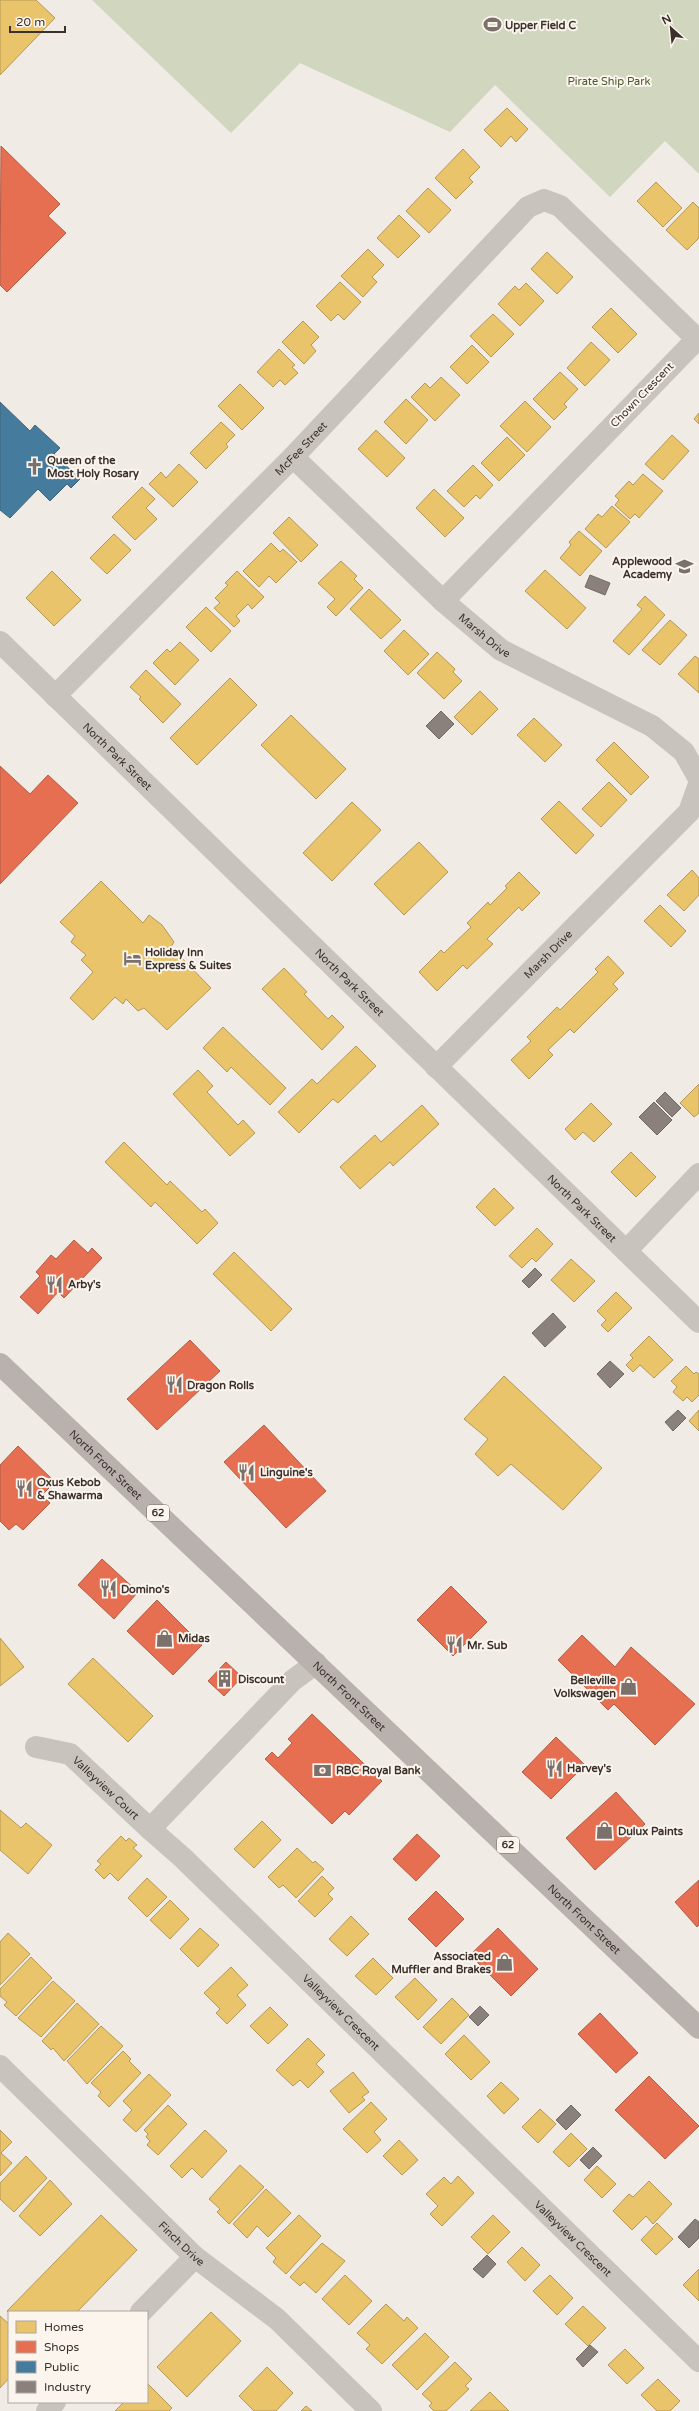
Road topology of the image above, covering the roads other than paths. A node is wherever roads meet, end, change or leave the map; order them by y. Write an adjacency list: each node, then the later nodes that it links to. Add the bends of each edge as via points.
1 (544, 200): 2 (street, McFee Street, via 528,207); 3 (street, Chown Crescent, via 560,206 697,339)
2 (293, 456): 3 (street, Marsh Drive); 5 (street, McFee Street)
3 (443, 601): 6 (street, Marsh Drive, via 501,650 652,726 684,752)
4 (0, 642): 5 (street, North Park Street)
5 (56, 696): 8 (street, North Park Street)
6 (699, 779)
7 (699, 784): 8 (street, Marsh Drive, via 689,812)
8 (436, 1067): 10 (street, North Park Street)
9 (699, 1174): 10 (street)
10 (626, 1251): 11 (street, North Park Street)
11 (699, 1322)
12 (0, 1364): 13 (main road, North Front Street / 62)
13 (316, 1662): 15 (street, via 292,1681); 16 (main road, North Front Street / 62)
14 (36, 1747): 15 (street, Valleyview Court, via 70,1754)
15 (150, 1828): 20 (street, Valleyview Crescent)
16 (699, 2028)
17 (0, 2066): 18 (street, Finch Drive)
18 (195, 2257): 19 (street); 23 (street, Finch Drive, via 276,2319)
19 (143, 2311)
20 (699, 2361)
21 (54, 2403): 22 (street)
22 (47, 2411)
23 (371, 2411)

